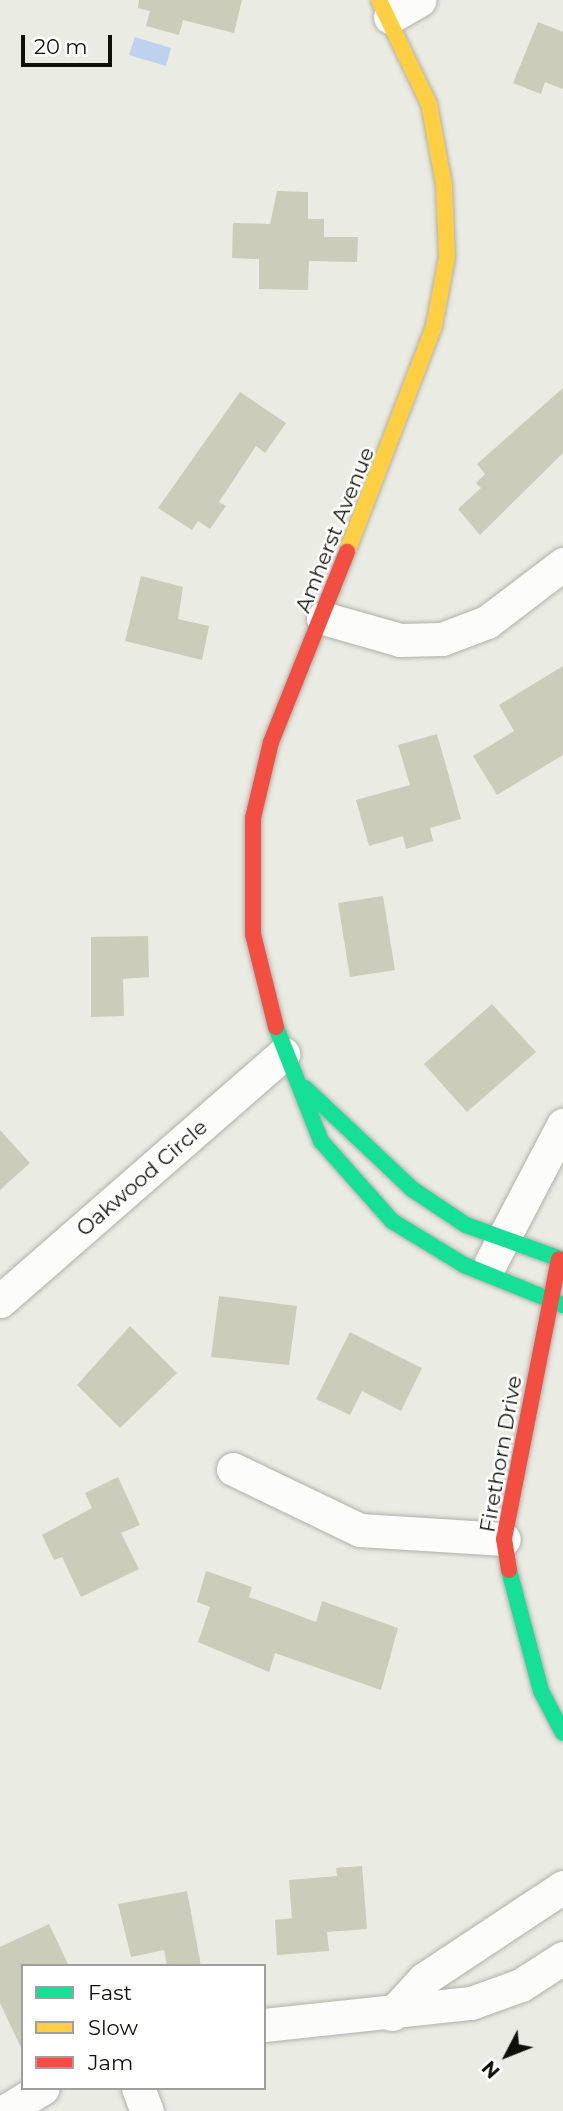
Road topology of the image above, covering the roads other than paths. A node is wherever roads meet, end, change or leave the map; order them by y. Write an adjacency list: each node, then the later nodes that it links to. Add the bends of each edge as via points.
1 (420, 0): 2 (street)
2 (384, 8): 4 (street, Amherst Avenue, via 429,104 444,185 447,257 434,326 413,388)
3 (563, 564): 4 (street, via 487,622 442,639 400,640)
4 (323, 618): 5 (street, Amherst Avenue, via 271,742 253,818 253,934)
5 (290, 1066): 7 (street, via 412,1189 466,1225); 9 (street, Amherst Avenue, via 321,1141 391,1221); 10 (street, Oakwood Circle)
6 (563, 1125): 7 (street)
7 (502, 1240): 8 (street); 9 (street)
8 (561, 1259): 11 (street, Firethorn Drive)
9 (485, 1275): 11 (street, Amherst Avenue)
10 (0, 1301)
11 (556, 1304): 13 (street, Firethorn Drive)
12 (233, 1469): 13 (street, via 360,1530)
13 (504, 1539): 14 (street, Firethorn Drive, via 517,1613 541,1691)
14 (563, 1733)
15 (563, 1887): 17 (street, via 424,1979)
16 (563, 1958): 17 (street, via 521,1985 471,2003)
17 (392, 2014): 18 (street)
18 (266, 2025)
19 (40, 2090): 21 (street)
20 (139, 2090): 22 (street)
21 (5, 2111)
22 (147, 2111)

